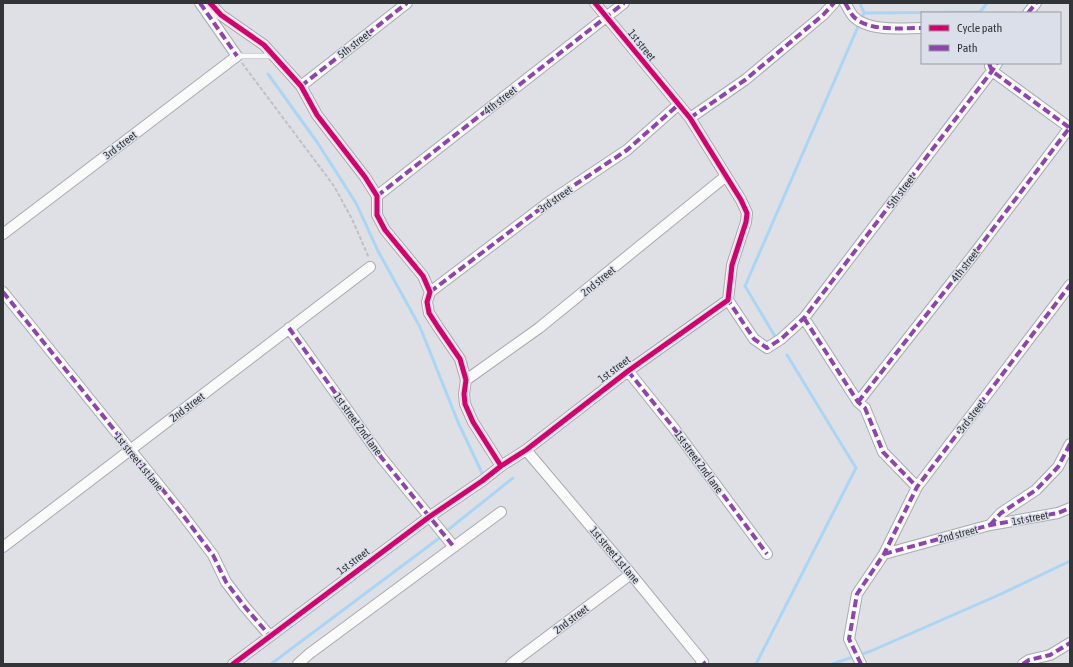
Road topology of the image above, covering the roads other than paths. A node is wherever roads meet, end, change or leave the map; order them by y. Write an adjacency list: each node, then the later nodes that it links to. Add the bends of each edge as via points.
1 (203, 3): 11 (street); 12 (street, via 264,45)
2 (407, 3): 14 (street, 5th street)
3 (595, 3): 9 (street, 1st street)
4 (624, 3): 9 (street, 4th street)
5 (834, 3): 16 (street, via 745,80)
6 (846, 3): 10 (street, via 853,17 864,24 884,28)
7 (1036, 3): 8 (street)
8 (1029, 12)
9 (606, 17): 15 (street, 1st street); 19 (street, 4th street)
10 (921, 28)
11 (237, 56): 12 (lane); 20 (street, 3rd street)
12 (274, 56): 14 (street)
13 (993, 66): 17 (street); 26 (street, 5th street)
14 (302, 86): 19 (street, via 318,115)
15 (678, 105): 16 (street, 1st street); 24 (street, 3rd street, via 627,150 549,202)
16 (690, 118): 18 (street, 1st street)
17 (1070, 128): 30 (street, 4th street)
18 (726, 176): 25 (street, 1st street, via 747,213 732,265); 29 (street, 2nd street, via 539,328)
19 (377, 196): 24 (street, via 377,215 384,230 423,276)
20 (3, 234)
21 (370, 267): 27 (street, 2nd street)
22 (1070, 285): 35 (street, 3rd street)
23 (3, 292): 32 (street, 1st street 1st lane)
24 (430, 292): 29 (street, via 427,302 429,313 460,358)
25 (728, 300): 26 (street, 5th street, via 754,339 767,348); 28 (street, 1st street)
26 (804, 318): 30 (street)
27 (289, 328): 32 (street, 2nd street); 38 (street, 1st street 2nd lane, via 381,457)
28 (628, 371): 33 (street, 1st street); 42 (street, 1st street 2nd lane, via 674,427)
29 (466, 380): 34 (street, via 465,404 473,422)
30 (858, 402): 35 (street, via 865,408 883,452)
31 (1070, 444): 39 (street, 2nd street, via 1058,467 1036,490 1001,513)
32 (130, 450): 40 (street, 2nd street); 45 (street, 1st street 1st lane, via 213,555 226,582)
33 (526, 450): 34 (street, 1st street); 44 (street, 1st street 1st lane)
34 (501, 466): 38 (street, 1st street)
35 (917, 487): 43 (street, 3rd street)
36 (1070, 508): 39 (street, 1st street, via 1058,513)
37 (501, 512): 41 (street)
38 (429, 517): 41 (street, 1st street 2nd lane); 45 (street, 1st street)
39 (990, 525): 43 (street, 2nd street)
40 (3, 546)
41 (454, 547): 50 (street)
42 (767, 554)
43 (884, 554): 48 (street, 3rd street, via 857,594 849,639)
44 (631, 574): 47 (street, 1st street 1st lane); 51 (street, 2nd street)
45 (270, 636): 49 (street, 1st street)
46 (1070, 643): 52 (street, via 1050,655)
47 (702, 663)
48 (861, 663)
49 (233, 664)
50 (298, 664)
51 (511, 664)
52 (1023, 664)

